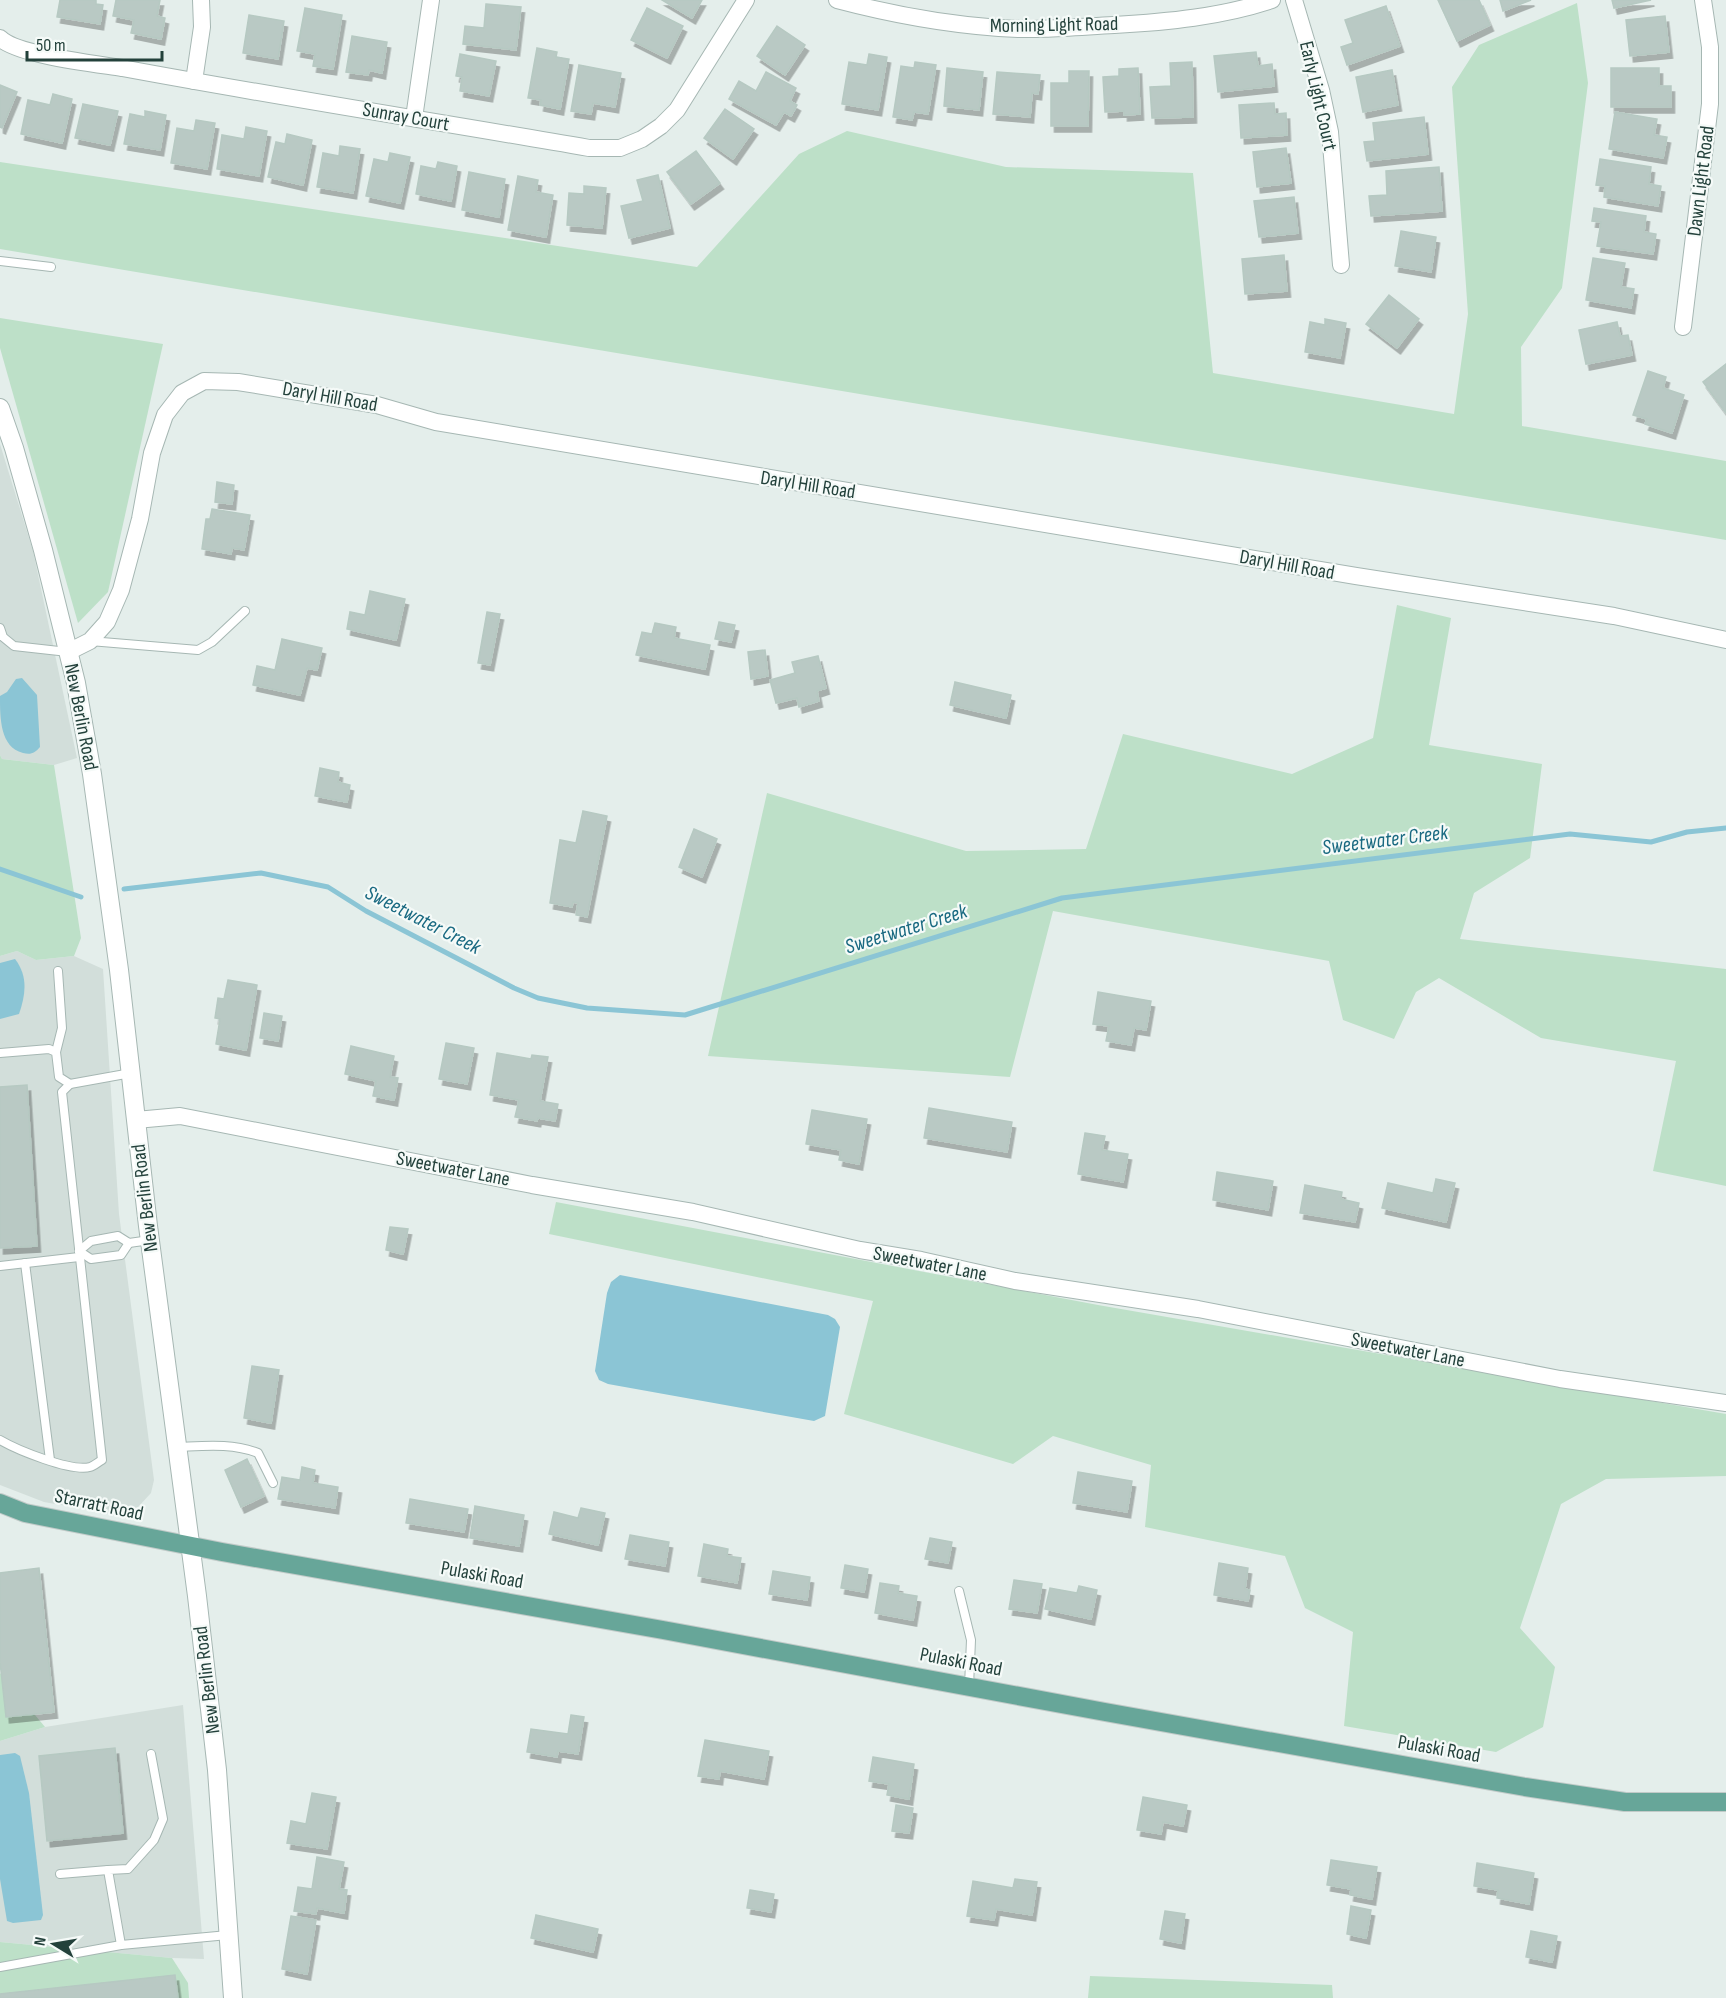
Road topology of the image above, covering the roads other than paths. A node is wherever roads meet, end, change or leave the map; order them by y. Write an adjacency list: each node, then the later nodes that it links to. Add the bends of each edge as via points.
1 (201, 0): 9 (street, via 202,27)
2 (431, 0): 10 (street)
3 (746, 0): 10 (street, Sunray Court, via 677,110 642,139 621,148 589,148)
4 (837, 0): 5 (street, Morning Light Road, via 888,13 1001,28 1170,22)
5 (1272, 0)
6 (1294, 0): 12 (street, Early Light Court, via 1330,132)
7 (1703, 0): 14 (street, Dawn Light Road, via 1710,47 1710,104)
8 (0, 38): 9 (street, Sunray Court, via 33,52)
9 (194, 81): 10 (street, Sunray Court)
10 (414, 118)
11 (0, 261): 13 (lane)
12 (1341, 265)
13 (51, 267)
14 (1683, 327)
15 (0, 408): 20 (street, New Berlin Road)
16 (245, 611): 19 (lane, via 198,650)
17 (0, 628): 20 (lane, via 3,637 14,646)
18 (1726, 640): 19 (street, Daryl Hill Road, via 1614,616 436,422 365,403 238,382 204,381 182,393 165,415 152,453 121,590 107,622)
19 (90, 641): 20 (street, Daryl Hill Road)
20 (68, 652): 24 (street, New Berlin Road, via 92,776)
21 (58, 971): 22 (lane, via 62,1028)
22 (56, 1052): 23 (lane, via 49,1049); 25 (lane, via 59,1077)
23 (0, 1053)
24 (131, 1073): 25 (lane); 26 (street, New Berlin Road)
25 (69, 1084): 29 (lane, via 62,1092)
26 (136, 1120): 27 (street, New Berlin Road); 32 (street, Sweetwater Lane, via 180,1116 532,1185 693,1212 1016,1281 1198,1309 1560,1379)
27 (150, 1239): 28 (lane); 34 (street, New Berlin Road)
28 (129, 1244): 29 (lane, via 120,1255 92,1259); 29 (lane, via 118,1236 90,1240)
29 (79, 1254): 30 (lane); 35 (lane, via 102,1460 90,1467 74,1467)
30 (25, 1263): 31 (lane); 35 (lane)
31 (0, 1266)
32 (1726, 1403)
33 (0, 1440): 35 (lane, via 19,1451)
34 (176, 1447): 36 (lane, via 243,1447 258,1454); 38 (street, New Berlin Road)
35 (50, 1460)
36 (273, 1483)
37 (0, 1503): 38 (main road, Starratt Road, via 25,1513)
38 (189, 1546): 40 (main road, Pulaski Road); 45 (street, New Berlin Road, via 217,1770)
39 (959, 1591): 40 (lane, via 971,1640)
40 (969, 1686): 42 (main road, Pulaski Road, via 1537,1789 1624,1802)
41 (151, 1754): 43 (lane, via 164,1819 154,1840 128,1869)
42 (1726, 1802)
43 (108, 1870): 44 (lane); 46 (lane)
44 (60, 1874)
45 (228, 1935): 46 (lane); 48 (street, New Berlin Road)
46 (121, 1946): 47 (lane)
47 (0, 1967)
48 (233, 1998)

